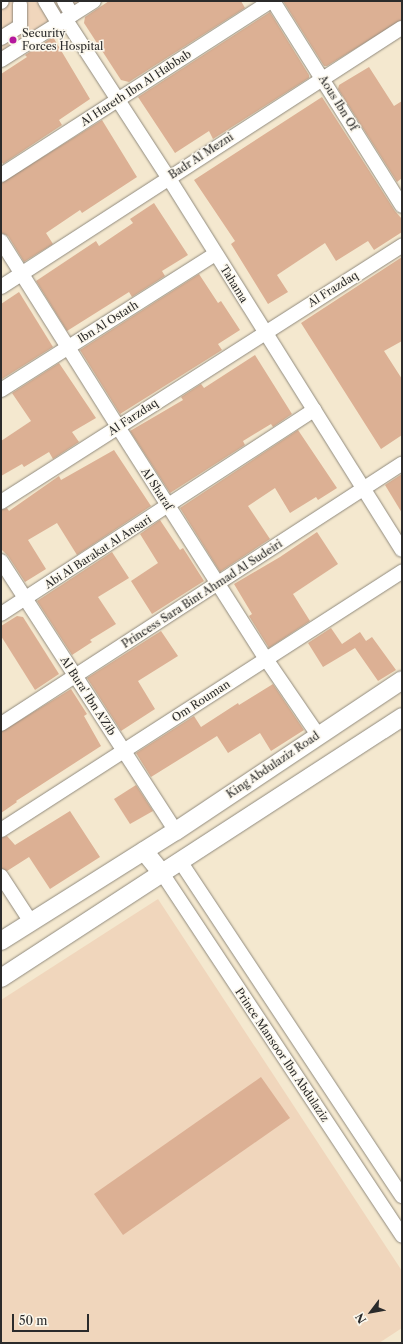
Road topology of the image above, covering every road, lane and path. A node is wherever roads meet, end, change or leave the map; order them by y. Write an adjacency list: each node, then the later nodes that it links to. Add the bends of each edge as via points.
1 (45, 1): 6 (street)
2 (64, 1): 6 (street)
3 (94, 1): 6 (street)
4 (272, 1): 10 (street, Aous Ibn Of); 11 (street, Al Hareth Ibn Al Habbab)
5 (21, 2): 8 (street, via 20,26)
6 (66, 19): 9 (street); 11 (street, Tahama)
7 (402, 28): 10 (street, Badr Al Mezni)
8 (1, 38)
9 (1, 60)
10 (322, 79): 13 (street, Badr Al Mezni); 14 (street, Aous Ibn Of)
11 (118, 99): 12 (street, Al Hareth Ibn Al Habbab); 13 (street, Tahama)
12 (1, 175)
13 (168, 177): 17 (street, Tahama); 18 (street, Badr Al Mezni)
14 (402, 206)
15 (1, 241): 18 (street, Al Sharaf)
16 (402, 246): 20 (street, Al Frazdaq)
17 (215, 254): 20 (street, Tahama); 21 (street, Ibn Al Ostath)
18 (22, 273): 19 (street, Badr Al Mezni); 21 (street, Al Sharaf)
19 (1, 286)
20 (265, 332): 23 (street, Tahama); 24 (street, Al Farzdaq)
21 (68, 348): 22 (street, Ibn Al Ostath); 24 (street, Al Sharaf)
22 (1, 390)
23 (314, 410): 26 (street, Tahama); 28 (street, Abi Al Barakat Al Ansari)
24 (118, 427): 27 (street, Al Farzdaq); 28 (street, Al Sharaf)
25 (402, 464): 26 (street, Princess Sara Bint Ahmad Al Sudeiri)
26 (364, 489): 29 (street, Tahama); 32 (street, Princess Sara Bint Ahmad Al Sudeiri)
27 (1, 502)
28 (168, 506): 32 (street, Al Sharaf); 33 (street, Abi Al Barakat Al Ansari)
29 (402, 550)
30 (1, 561): 33 (street, Al Bura' Ibn A'Zib)
31 (402, 572): 35 (street, Om Rouman)
32 (218, 583): 35 (street, Al Sharaf); 36 (street, Princess Sara Bint Ahmad Al Sudeiri)
33 (25, 599): 34 (street, Abi Al Barakat Al Ansari); 36 (street, Al Bura' Ibn A'Zib)
34 (1, 614)
35 (266, 659): 40 (street, Al Sharaf); 41 (street, Om Rouman)
36 (75, 676): 39 (street, Princess Sara Bint Ahmad Al Sudeiri); 41 (street, Al Bura' Ibn A'Zib)
37 (402, 680): 40 (main road, King Abdulaziz Road)
38 (402, 717): 45 (main road)
39 (1, 724)
40 (318, 735): 43 (main road, King Abdulaziz Road)
41 (124, 751): 42 (street, Om Rouman); 43 (street, Al Bura' Ibn A'Zib)
42 (1, 830)
43 (176, 831): 44 (main road, King Abdulaziz Road)
44 (137, 855): 47 (main road); 48 (main road, King Abdulaziz Road)
45 (180, 861): 47 (main road); 51 (street, Prince Mansoor Ibn Abdulaziz)
46 (1, 876): 48 (street)
47 (155, 878): 50 (main road); 52 (street, Prince Mansoor Ibn Abdulaziz)
48 (31, 922): 49 (main road, King Abdulaziz Road)
49 (1, 942)
50 (1, 978)
51 (293, 1032): 52 (street); 53 (street, Prince Mansoor Ibn Abdulaziz)
52 (275, 1044): 54 (street, Prince Mansoor Ibn Abdulaziz)
53 (365, 1140): 54 (street); 55 (street, Prince Mansoor Ibn Abdulaziz)
54 (346, 1152): 56 (street, Prince Mansoor Ibn Abdulaziz)
55 (402, 1196)
56 (402, 1236)

